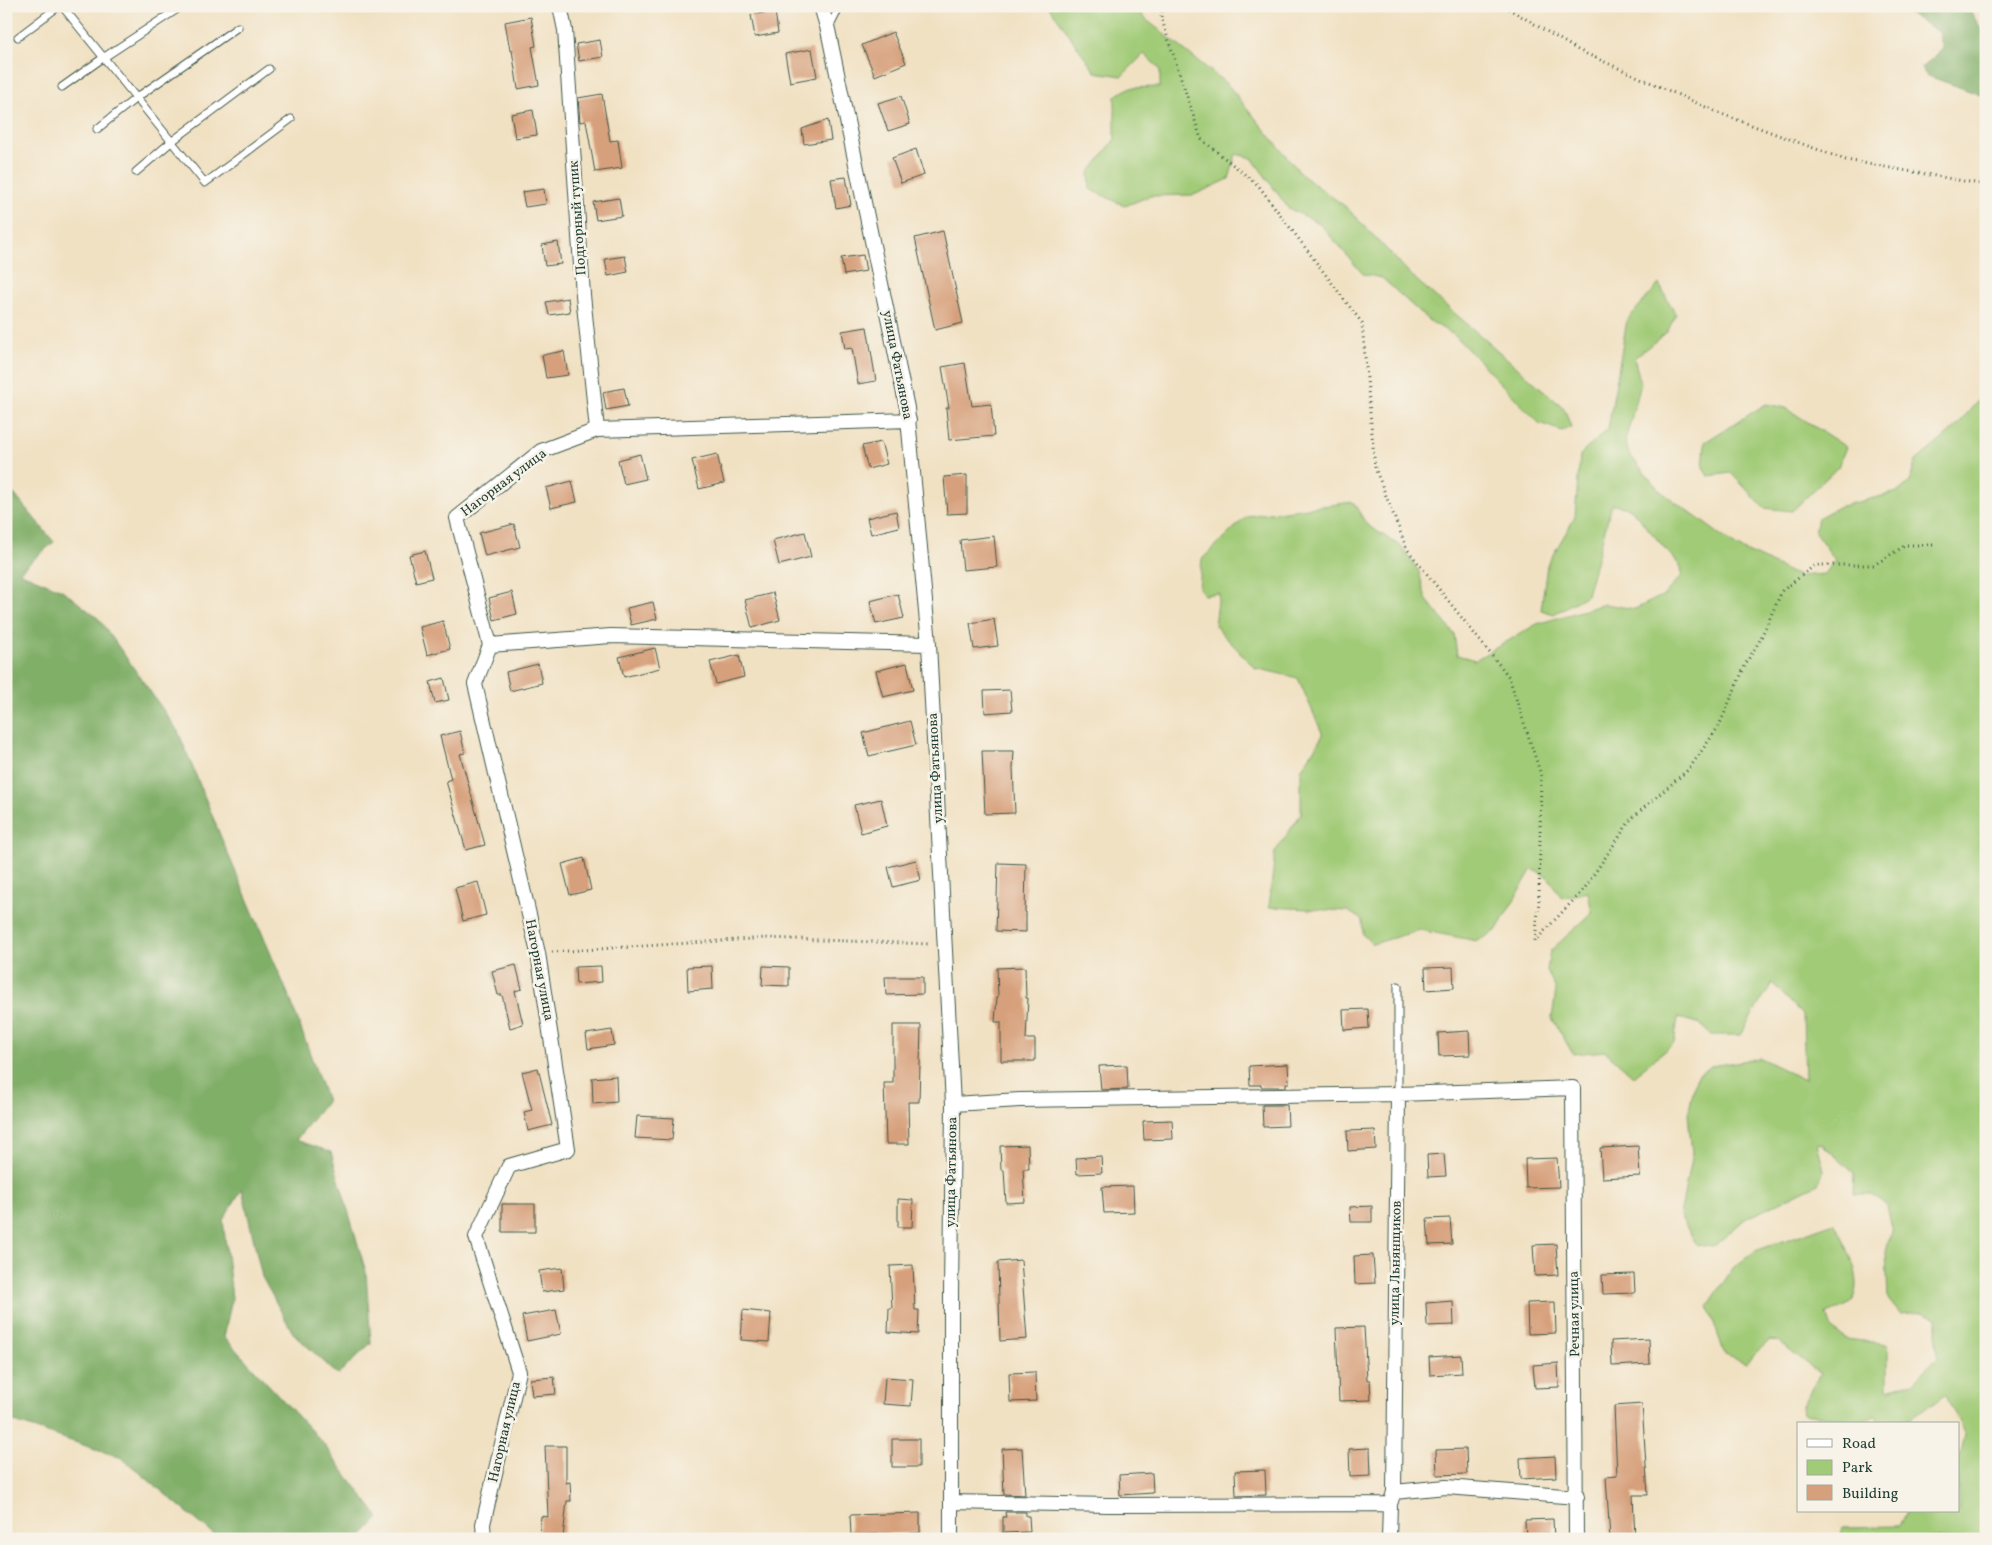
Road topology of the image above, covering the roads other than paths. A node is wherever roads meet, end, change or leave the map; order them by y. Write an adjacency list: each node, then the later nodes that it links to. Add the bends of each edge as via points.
1 (61, 6): 8 (lane); 9 (lane)
2 (182, 6): 9 (lane)
3 (560, 6): 18 (street, Подгорный тупик, via 565,30 583,295)
4 (821, 6): 7 (street, улица Фатьянова)
5 (840, 6): 7 (lane)
6 (238, 27): 12 (lane)
7 (828, 30): 17 (street, улица Фатьянова)
8 (18, 36)
9 (103, 58): 11 (lane); 12 (lane)
10 (269, 69): 15 (lane)
11 (62, 87)
12 (136, 98): 14 (lane); 15 (lane)
13 (291, 119): 15 (lane, via 205,183)
14 (97, 129)
15 (172, 142): 16 (lane)
16 (136, 172)
17 (908, 420): 18 (street); 19 (street, улица Фатьянова)
18 (597, 430): 20 (street, Нагорная улица, via 540,451 457,518)
19 (929, 644): 20 (street, via 611,636); 23 (street, улица Фатьянова)
20 (490, 645): 27 (street, Нагорная улица, via 475,684 538,953 568,1149 509,1166 476,1237 519,1372 483,1524)
21 (1398, 986): 22 (lane, улица Льнянщиков)
22 (1398, 1094): 23 (street); 24 (street, Речная улица, via 1573,1088); 25 (street, улица Льнянщиков)
23 (953, 1104): 26 (street, улица Фатьянова)
24 (1577, 1497): 25 (street, via 1446,1487); 30 (street, Речная улица)
25 (1392, 1498): 26 (street, via 1109,1505); 29 (street, улица Льнянщиков)
26 (952, 1502): 28 (street, улица Фатьянова)
27 (484, 1539)
28 (951, 1539)
29 (1389, 1539)
30 (1576, 1539)

